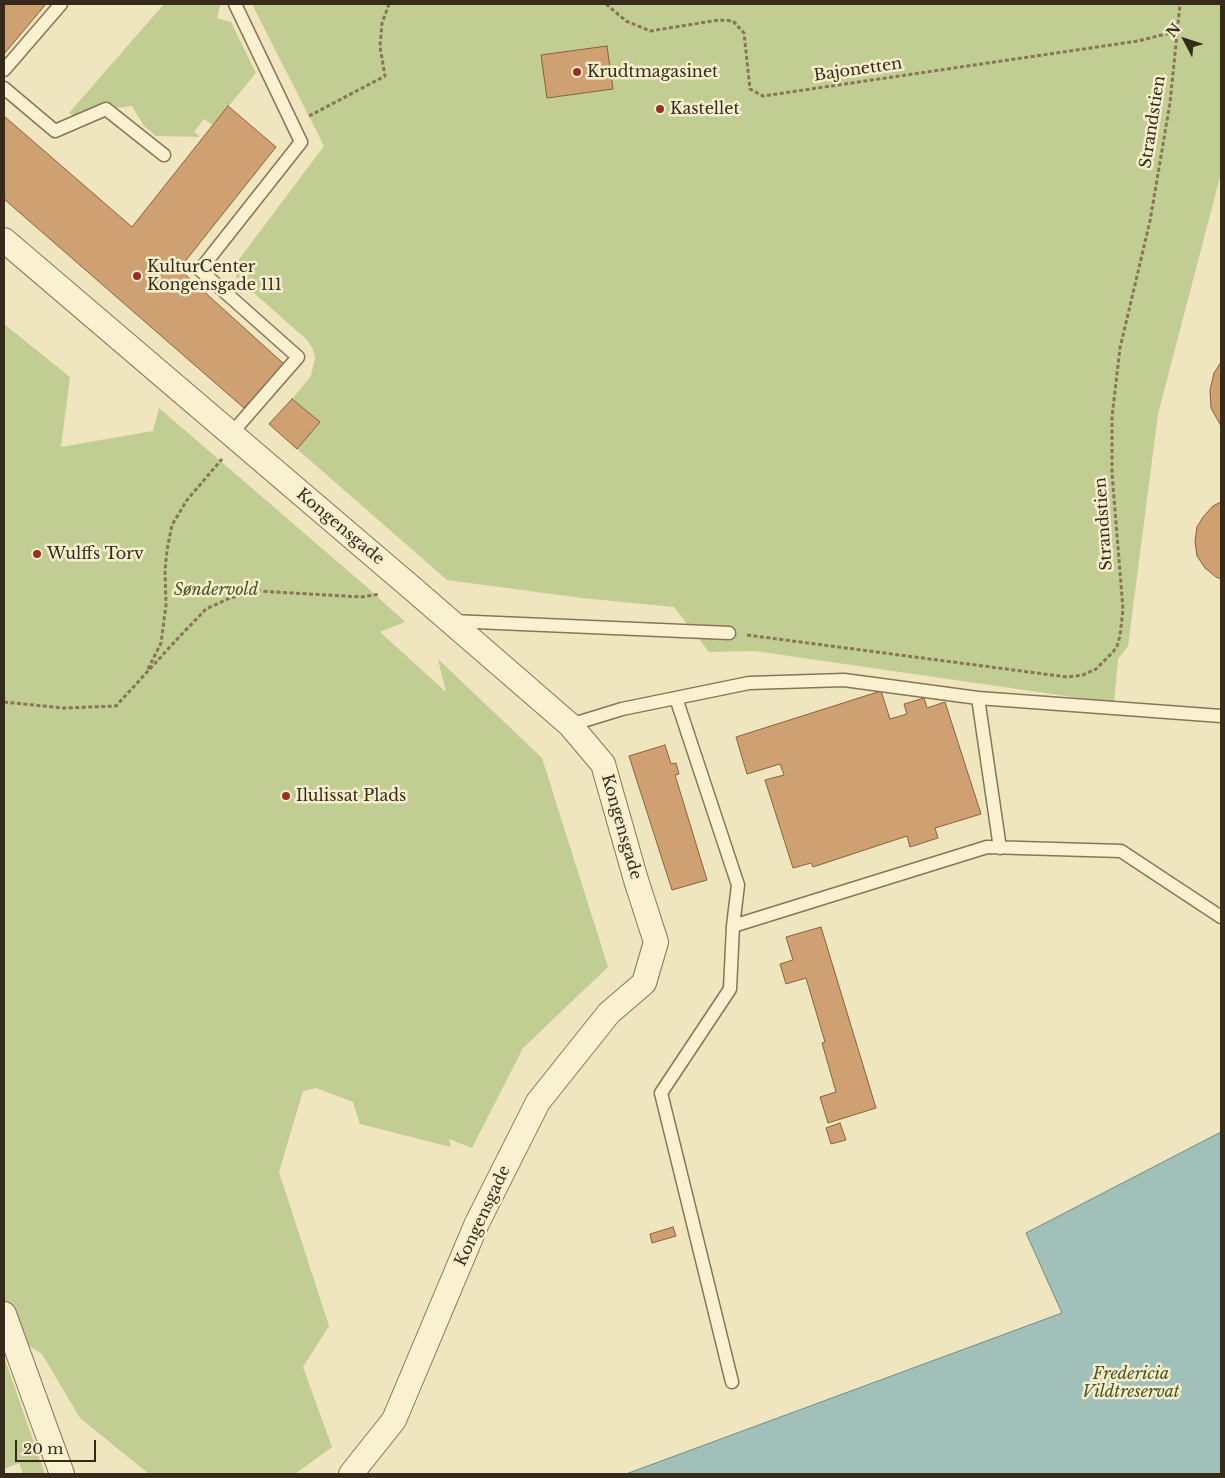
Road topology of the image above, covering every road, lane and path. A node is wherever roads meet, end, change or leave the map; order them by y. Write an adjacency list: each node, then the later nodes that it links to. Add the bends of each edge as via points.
1 (61, 4): 7 (lane)
2 (235, 4): 9 (lane)
3 (389, 4): 9 (path, via 382,23 380,47 384,76)
4 (606, 4): 6 (path, Bajonetten, via 626,21 650,31 719,20 733,21 744,33 750,89 763,96 1138,41)
5 (1180, 4): 6 (path, Strandstien)
6 (1178, 31): 15 (path, Strandstien, via 1170,103 1150,221 1120,348 1112,417 1112,473 1123,609 1120,636 1113,652 1096,669 1067,677)
7 (4, 70)
8 (4, 88): 10 (lane, via 55,131 106,109)
9 (293, 125): 12 (lane, via 301,142 200,270 298,358)
10 (164, 155)
11 (4, 240): 12 (street, Kongensgade)
12 (235, 437): 13 (street, Kongensgade); 16 (path, via 172,525 165,571 166,604 161,643)
13 (413, 589): 14 (street, Kongensgade); 16 (path, via 362,597 258,591 230,598 206,609)
14 (450, 621): 15 (lane); 21 (street, Kongensgade)
15 (729, 633)
16 (146, 674): 19 (path, via 116,706 63,708)
17 (676, 698): 18 (lane, via 749,683 844,680); 21 (lane); 24 (lane, via 738,884)
18 (978, 698): 20 (lane); 22 (lane)
19 (4, 702)
20 (1221, 716)
21 (570, 725): 28 (street, Kongensgade, via 603,764 656,942 644,984 609,1013 538,1102 478,1223 394,1420)
22 (1000, 848): 23 (lane, via 1121,852); 24 (lane, via 987,847)
23 (1221, 918)
24 (733, 926): 26 (lane, via 730,988 661,1093)
25 (4, 1314): 27 (street)
26 (732, 1382)
27 (62, 1474)
28 (351, 1474)

